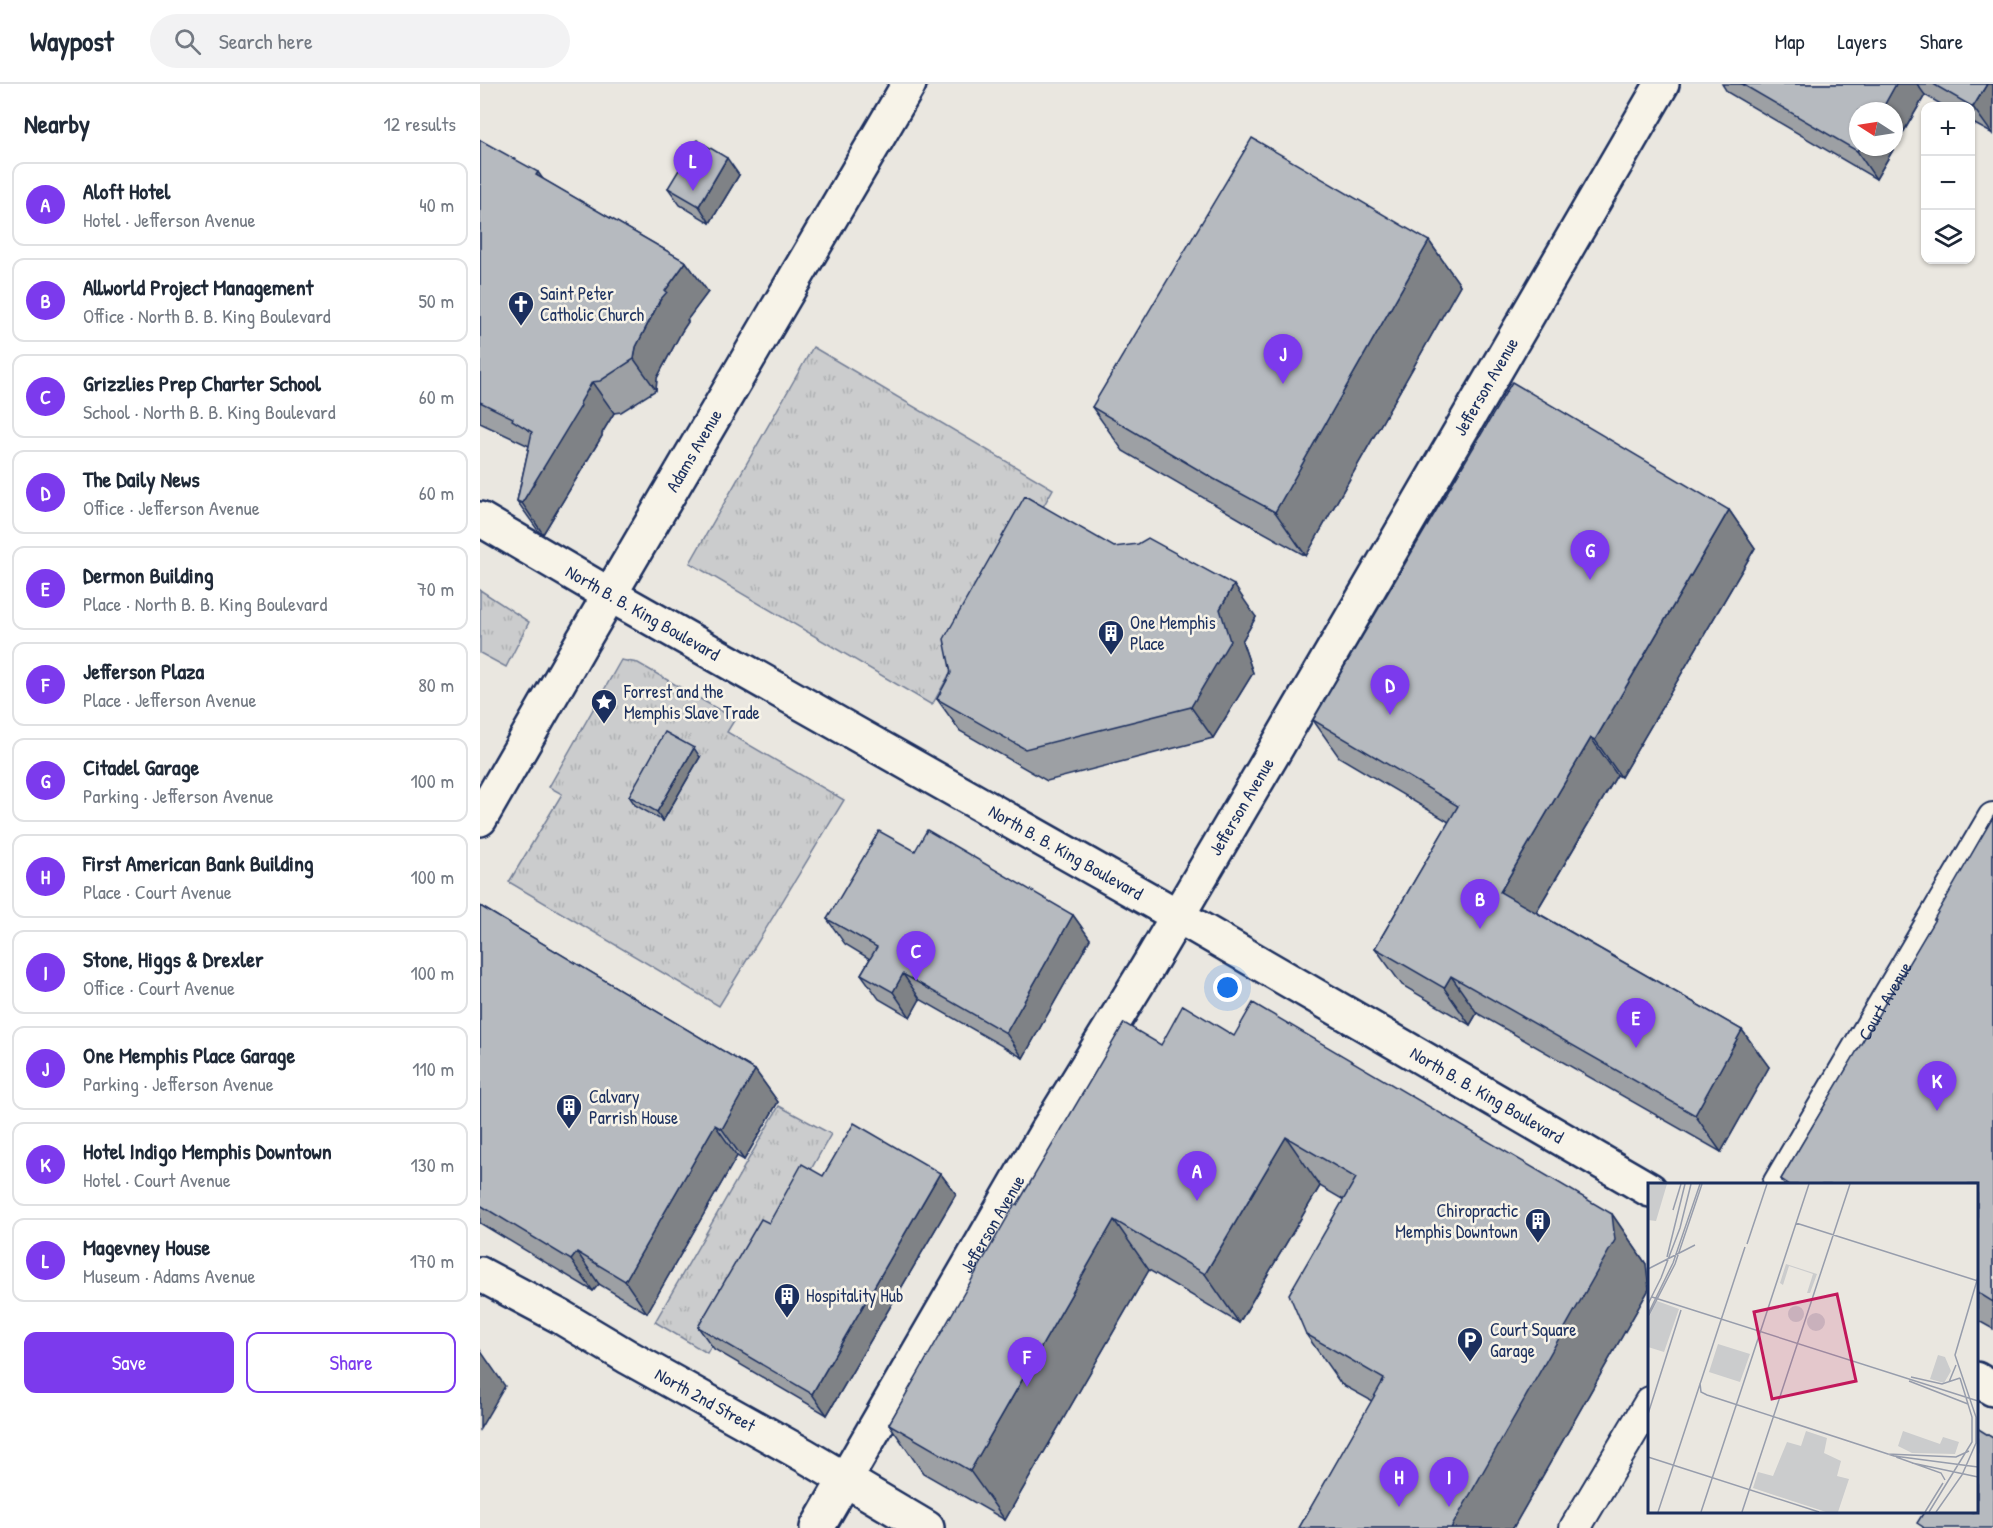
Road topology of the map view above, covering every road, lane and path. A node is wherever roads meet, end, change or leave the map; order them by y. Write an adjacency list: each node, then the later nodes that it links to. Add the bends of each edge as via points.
1 (909, 84): 4 (main road, Adams Avenue)
2 (1662, 84): 7 (main road, Jefferson Avenue)
3 (480, 519): 4 (main road, North B. B. King Boulevard)
4 (610, 595): 6 (main road, Adams Avenue); 7 (main road, North B. B. King Boulevard)
5 (1993, 818): 8 (street, Court Avenue)
6 (480, 819)
7 (1178, 916): 9 (main road, North B. B. King Boulevard); 14 (main road, Jefferson Avenue, via 1045,1134)
8 (1779, 1183)
9 (1648, 1189)
10 (480, 1274): 14 (main road, North 2nd Street)
11 (1978, 1380): 12 (main road)
12 (1993, 1389)
13 (1648, 1405): 17 (street)
14 (845, 1479): 15 (main road, Jefferson Avenue); 16 (main road, North 2nd Street)
15 (817, 1528)
16 (927, 1528)
17 (1575, 1528)

